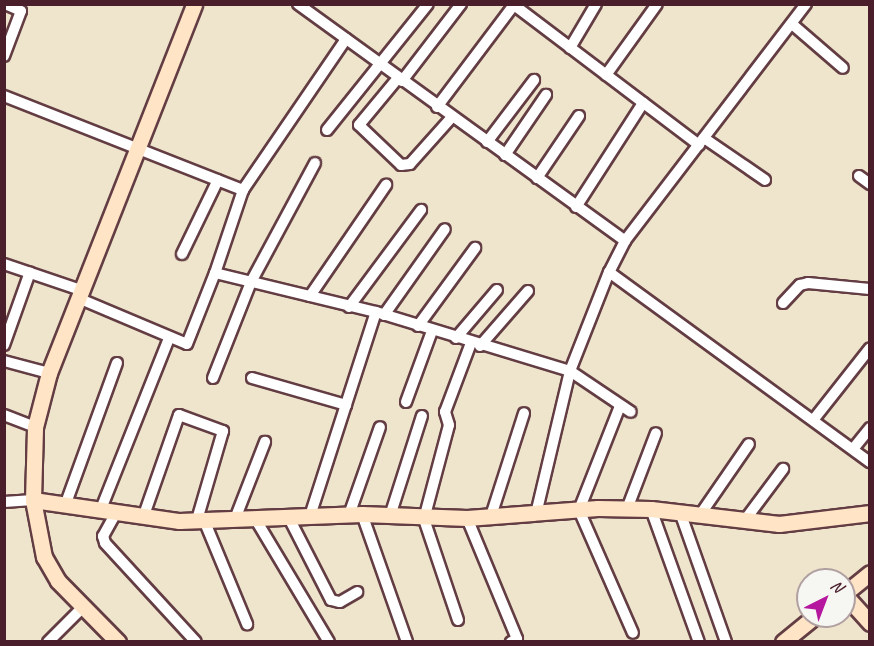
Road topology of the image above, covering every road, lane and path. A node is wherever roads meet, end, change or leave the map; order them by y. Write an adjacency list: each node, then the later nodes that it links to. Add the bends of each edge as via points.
1 (5, 4): 13 (street, via 21,11)
2 (194, 4): 28 (street)
3 (298, 4): 11 (street)
4 (428, 4): 14 (street)
5 (460, 4): 17 (street)
6 (596, 4): 12 (street)
7 (657, 4): 16 (street)
8 (806, 4): 10 (street)
9 (518, 6): 12 (street); 22 (street)
10 (792, 24): 15 (street); 27 (street)
11 (346, 39): 14 (street); 37 (street)
12 (570, 48): 16 (street)
13 (4, 56)
14 (380, 65): 17 (street); 25 (street)
15 (843, 68)
16 (606, 75): 21 (street)
17 (400, 79): 22 (street); 24 (street, via 359,125 401,165 410,164)
18 (534, 80): 26 (street)
19 (546, 95): 29 (street)
20 (4, 96): 28 (street)
21 (643, 102): 27 (street); 38 (street)
22 (437, 107): 24 (street)
23 (579, 116): 32 (street)
24 (452, 117): 26 (street)
25 (327, 130)
26 (487, 142): 29 (street)
27 (702, 142): 34 (street); 41 (street)
28 (137, 148): 33 (street); 52 (street)
29 (505, 155): 32 (street)
30 (315, 163): 48 (street)
31 (859, 176): 35 (street)
32 (537, 178): 38 (street)
33 (218, 180): 37 (street); 43 (street)
34 (765, 180)
35 (870, 184)
36 (386, 185): 53 (street)
37 (243, 190): 47 (street)
38 (576, 207): 41 (street)
39 (421, 210): 55 (street)
40 (445, 229): 56 (street)
41 (626, 241): 46 (street)
42 (475, 248): 57 (street)
43 (182, 254)
44 (4, 264): 45 (street)
45 (30, 272): 52 (street); 62 (street)
46 (609, 272): 66 (street); 77 (street)
47 (215, 273): 48 (street); 59 (street, via 187,344)
48 (252, 282): 53 (street); 68 (street)
49 (870, 289): 54 (street, via 808,283 800,285)
50 (497, 290): 60 (street)
51 (528, 291): 61 (street)
52 (79, 294): 59 (street); 67 (street)
53 (310, 296): 55 (street)
54 (783, 303)
55 (349, 307): 56 (street)
56 (380, 313): 57 (street); 71 (street)
57 (418, 326): 58 (street)
58 (432, 331): 60 (street); 70 (street)
59 (169, 338): 92 (street)
60 (456, 338): 61 (street)
61 (476, 344): 66 (street); 106 (street, via 445,412 449,425)
62 (4, 345)
63 (870, 348): 77 (street)
64 (4, 361): 67 (street)
65 (117, 363): 89 (street)
66 (570, 371): 72 (street); 96 (street)
67 (49, 373): 78 (street)
68 (213, 378)
69 (252, 378): 71 (street)
70 (406, 402)
71 (346, 405): 100 (street)
72 (620, 406): 74 (street); 93 (street)
73 (524, 412): 102 (street)
74 (631, 412)
75 (4, 415): 78 (street)
76 (422, 416): 101 (street)
77 (814, 419): 84 (street)
78 (35, 427): 87 (street)
79 (380, 427): 98 (street)
80 (870, 428): 84 (street)
81 (656, 433): 90 (street)
82 (265, 442): 105 (street)
83 (749, 444): 99 (street)
84 (853, 449): 85 (street)
85 (870, 462)
86 (783, 469): 109 (street)
87 (33, 500): 88 (street); 89 (street); 113 (street, via 44,557 58,581)
88 (4, 502)
89 (66, 503): 92 (street)
90 (627, 509): 91 (street); 93 (street)
91 (651, 509): 94 (street); 126 (street)
92 (109, 510): 97 (street); 122 (street, via 105,543)
93 (579, 510): 96 (street); 119 (street)
94 (680, 512): 99 (street); 127 (street)
95 (870, 513): 109 (street, via 779,524)
96 (536, 514): 102 (street)
97 (144, 515): 107 (street); 107 (street, via 179,415 223,431)
98 (356, 515): 100 (street); 101 (street); 124 (street)
99 (700, 515): 109 (street)
100 (310, 516): 103 (street)
101 (390, 516): 106 (street)
102 (491, 516): 104 (street)
103 (289, 518): 108 (street); 112 (street, via 331,600 340,602)
104 (467, 518): 106 (street); 125 (street, via 517,639)
105 (235, 519): 107 (street); 108 (street)
106 (424, 519): 115 (street)
107 (201, 520): 117 (street)
108 (256, 520): 123 (street)
109 (745, 520)
110 (870, 573): 111 (street)
111 (856, 584)
112 (357, 592)
113 (83, 607): 120 (street); 121 (street)
114 (856, 607): 116 (street)
115 (458, 620)
116 (870, 623)
117 (247, 624)
118 (800, 628): 128 (street)
119 (633, 633)
120 (48, 642)
121 (118, 642)
122 (196, 642)
123 (329, 642)
124 (407, 642)
125 (511, 642)
126 (699, 642)
127 (726, 642)
128 (783, 642)

